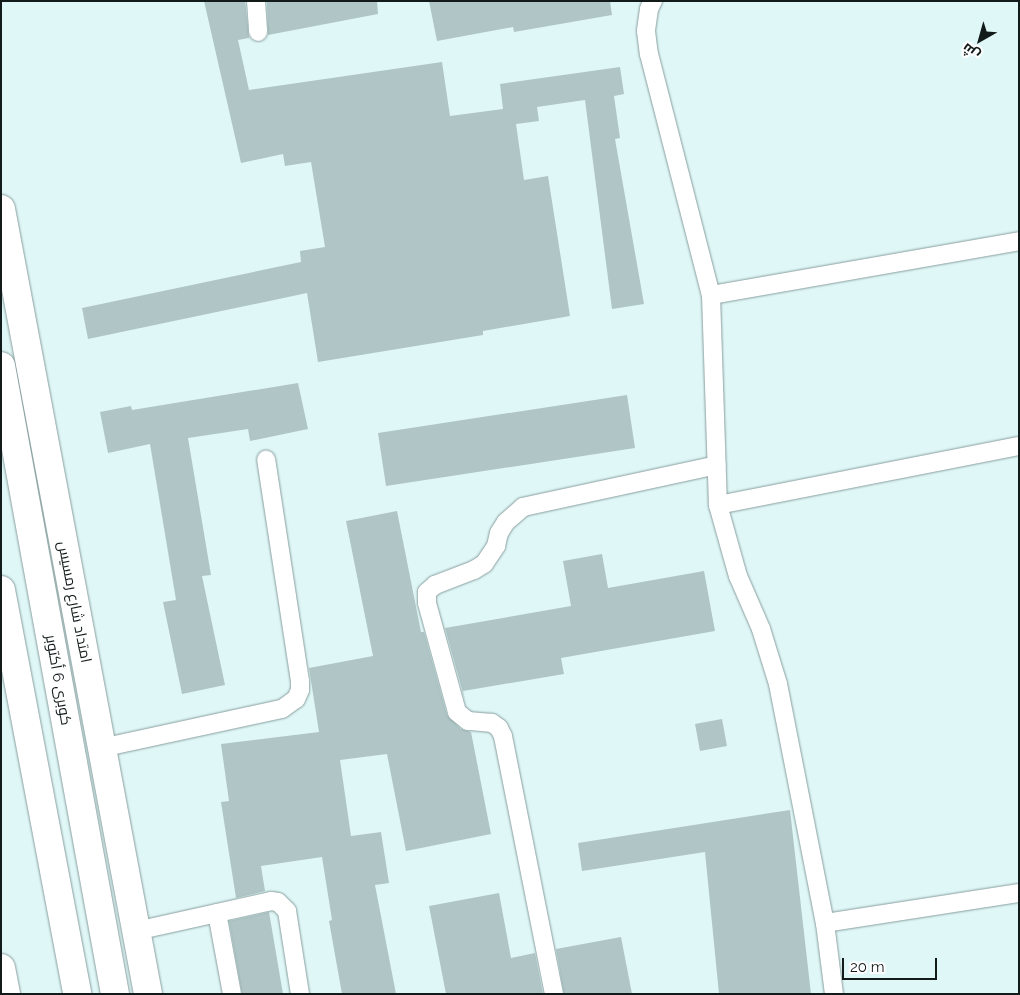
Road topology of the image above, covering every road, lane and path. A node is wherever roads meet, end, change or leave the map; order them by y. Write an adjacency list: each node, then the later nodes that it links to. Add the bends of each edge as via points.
1 (256, 1): 3 (lane)
2 (653, 1): 6 (lane, via 646,31 649,54)
3 (258, 32)
4 (1, 209): 13 (main road, امتداد شارع رمسيس)
5 (1019, 241): 6 (lane)
6 (711, 295): 10 (lane)
7 (1, 366): 21 (main road, كوبرى 6 أكتوبر)
8 (1019, 446): 11 (lane)
9 (266, 460): 13 (lane, via 300,681 296,699 282,709)
10 (717, 466): 11 (lane); 25 (lane, via 523,507 506,522 484,564 435,585 427,592 427,603 457,712 468,721 492,723 503,736)
11 (718, 505): 16 (lane, via 738,576 761,629 778,684)
12 (1, 590): 20 (main road)
13 (101, 748): 17 (main road, امتداد شارع رمسيس)
14 (1019, 893): 16 (lane)
15 (216, 913): 17 (lane); 23 (lane); 24 (lane, via 271,901 283,906 287,912)
16 (825, 923): 26 (lane)
17 (136, 930): 22 (main road, امتداد شارع رمسيس)
18 (1, 968): 19 (main road)
19 (6, 994)
20 (77, 994)
21 (115, 994)
22 (148, 994)
23 (232, 994)
24 (300, 994)
25 (554, 994)
26 (834, 994)

